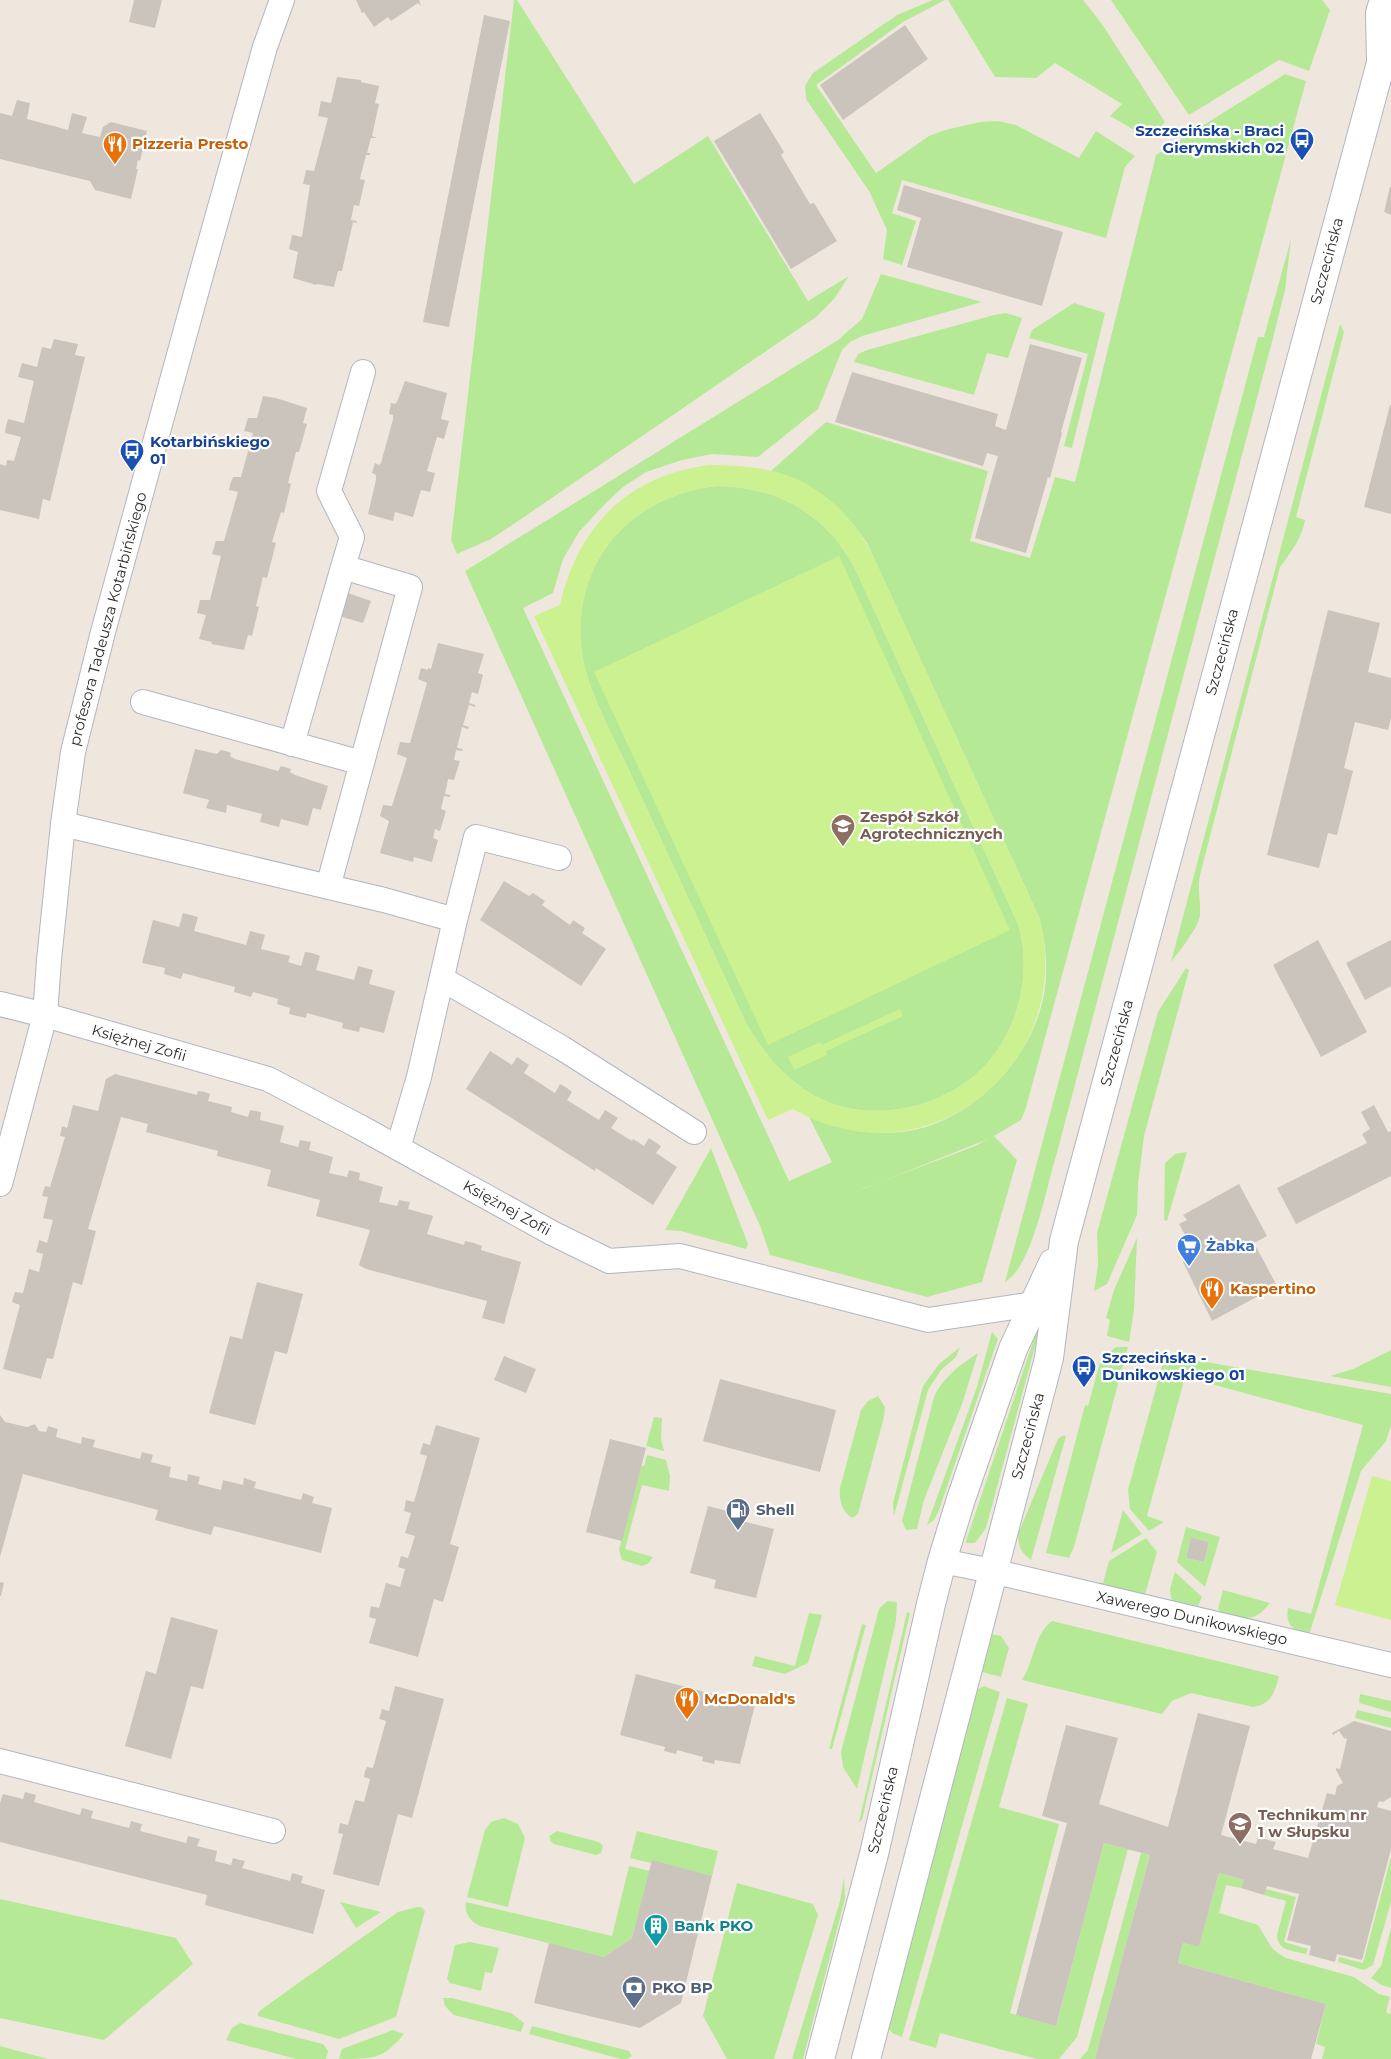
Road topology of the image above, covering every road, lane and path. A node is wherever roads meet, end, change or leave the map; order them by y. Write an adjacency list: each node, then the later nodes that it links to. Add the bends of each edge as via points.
1 (282, 0): 9 (street, profesora Tadeusza Kotarbińskiego, via 265,47 101,640 73,752)
2 (1384, 0): 3 (street, Szczecińska, via 1380,14)
3 (1386, 53): 19 (street, Szczecińska)
4 (364, 372): 5 (street, via 329,491 352,537)
5 (344, 567): 7 (street); 8 (street, via 410,587)
6 (143, 702): 7 (street)
7 (292, 744): 8 (street)
8 (362, 763): 11 (street)
9 (63, 824): 11 (street); 15 (street, profesora Tadeusza Kotarbińskiego)
10 (558, 858): 12 (street, via 476,837)
11 (328, 887): 12 (street)
12 (455, 920): 13 (street)
13 (442, 979): 16 (street, via 562,1048); 17 (street)
14 (0, 1004): 15 (street, Księżnej Zofii)
15 (45, 1015): 17 (street, Księżnej Zofii, via 268,1079); 18 (street, profesora Tadeusza Kotarbińskiego)
16 (694, 1132)
17 (398, 1148): 20 (street, Księżnej Zofii, via 609,1262 680,1256 928,1320)
18 (0, 1184)
19 (1064, 1241): 20 (street, Szczecińska); 22 (street, Szczecińska, via 1049,1358)
20 (1034, 1304): 21 (street, Szczecińska, via 1013,1349)
21 (942, 1561): 22 (street); 26 (street, Szczecińska, via 874,1854)
22 (992, 1571): 23 (street, Xawerego Dunikowskiego); 27 (street, Szczecińska)
23 (1391, 1665)
24 (0, 1760): 25 (street)
25 (273, 1831)
26 (820, 2059)
27 (866, 2059)

